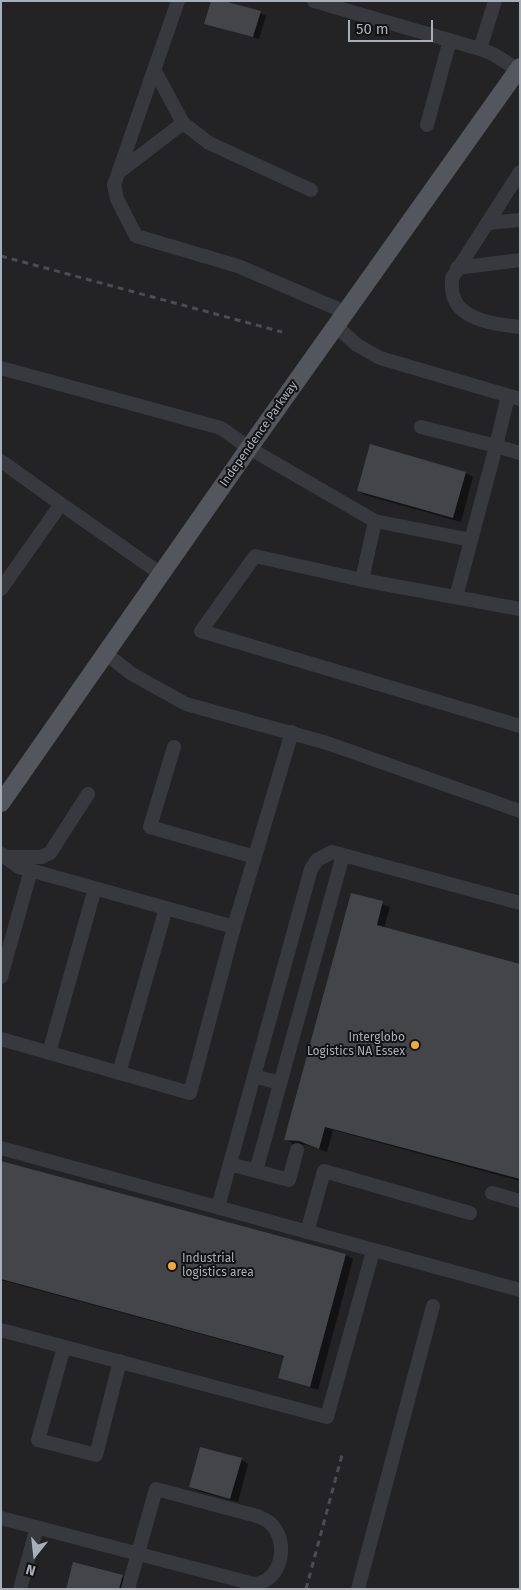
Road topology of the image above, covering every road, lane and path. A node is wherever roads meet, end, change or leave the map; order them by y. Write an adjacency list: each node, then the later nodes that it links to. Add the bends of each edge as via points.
1 (178, 1): 7 (lane)
2 (495, 1): 5 (lane)
3 (321, 2): 4 (lane)
4 (450, 40): 5 (lane); 9 (lane)
5 (480, 49): 6 (lane)
6 (519, 69): 17 (main road, Independence Parkway)
7 (155, 71): 8 (lane); 10 (lane)
8 (184, 123): 10 (lane); 12 (lane, via 209,143)
9 (427, 125)
10 (119, 172): 17 (lane, via 114,185 117,199 136,236 238,266)
11 (520, 172): 14 (lane)
12 (312, 190)
13 (520, 220): 14 (lane)
14 (487, 223): 16 (lane)
15 (520, 260): 16 (lane)
16 (458, 268): 18 (lane, via 452,278 454,298 463,310 488,324)
17 (341, 319): 20 (lane, via 357,345 380,358); 23 (main road, Independence Parkway)
18 (520, 327)
19 (1, 368): 23 (lane, via 221,428)
20 (514, 397): 22 (lane)
21 (421, 427): 22 (lane)
22 (496, 446): 24 (lane); 28 (lane)
23 (249, 448): 27 (lane); 29 (main road, Independence Parkway)
24 (520, 453)
25 (1, 461): 26 (lane)
26 (61, 504): 29 (lane); 31 (lane)
27 (375, 521): 28 (lane); 30 (lane)
28 (471, 540): 32 (lane)
29 (161, 574): 34 (main road, Independence Parkway)
30 (362, 580): 32 (lane); 35 (lane, via 255,556 201,631)
31 (1, 589)
32 (456, 597): 33 (lane)
33 (520, 609)
34 (105, 653): 36 (lane, via 132,674 186,704); 39 (main road, Independence Parkway)
35 (520, 726)
36 (292, 732): 40 (lane); 43 (lane)
37 (174, 747): 43 (lane, via 150,827)
38 (88, 794): 42 (lane, via 50,852 41,857)
39 (1, 803)
40 (520, 811)
41 (343, 855): 46 (lane); 53 (lane, via 332,852 324,855 311,869); 54 (lane)
42 (3, 856): 44 (lane, via 19,867)
43 (255, 857): 48 (lane)
44 (31, 870): 45 (lane); 49 (lane)
45 (95, 888): 47 (lane); 51 (lane)
46 (520, 903)
47 (166, 908): 48 (lane); 52 (lane)
48 (234, 927): 52 (lane, via 190,1093)
49 (1, 977)
50 (1, 1039): 51 (lane)
51 (49, 1053): 52 (lane)
52 (119, 1073)
53 (254, 1076): 54 (lane); 57 (lane)
54 (280, 1083): 58 (lane)
55 (1, 1148): 61 (lane)
56 (297, 1150): 58 (lane, via 288,1180)
57 (230, 1164): 58 (lane); 61 (lane)
58 (256, 1171)
59 (492, 1193): 60 (lane)
60 (520, 1201)
61 (218, 1207): 63 (lane)
62 (470, 1212): 63 (lane, via 324,1171)
63 (307, 1232): 64 (lane)
64 (373, 1251): 65 (lane); 69 (lane, via 327,1417)
65 (520, 1290)
66 (433, 1306): 75 (lane)
67 (1, 1330): 68 (lane)
68 (64, 1347): 69 (lane); 69 (lane, via 38,1440 96,1455)
69 (120, 1361)
70 (1, 1518): 71 (lane)
71 (37, 1527): 72 (lane); 73 (lane)
72 (137, 1555): 72 (lane, via 265,1584 278,1566 282,1544 270,1522 156,1489); 74 (lane)
73 (20, 1589)
74 (128, 1589)
75 (358, 1589)

